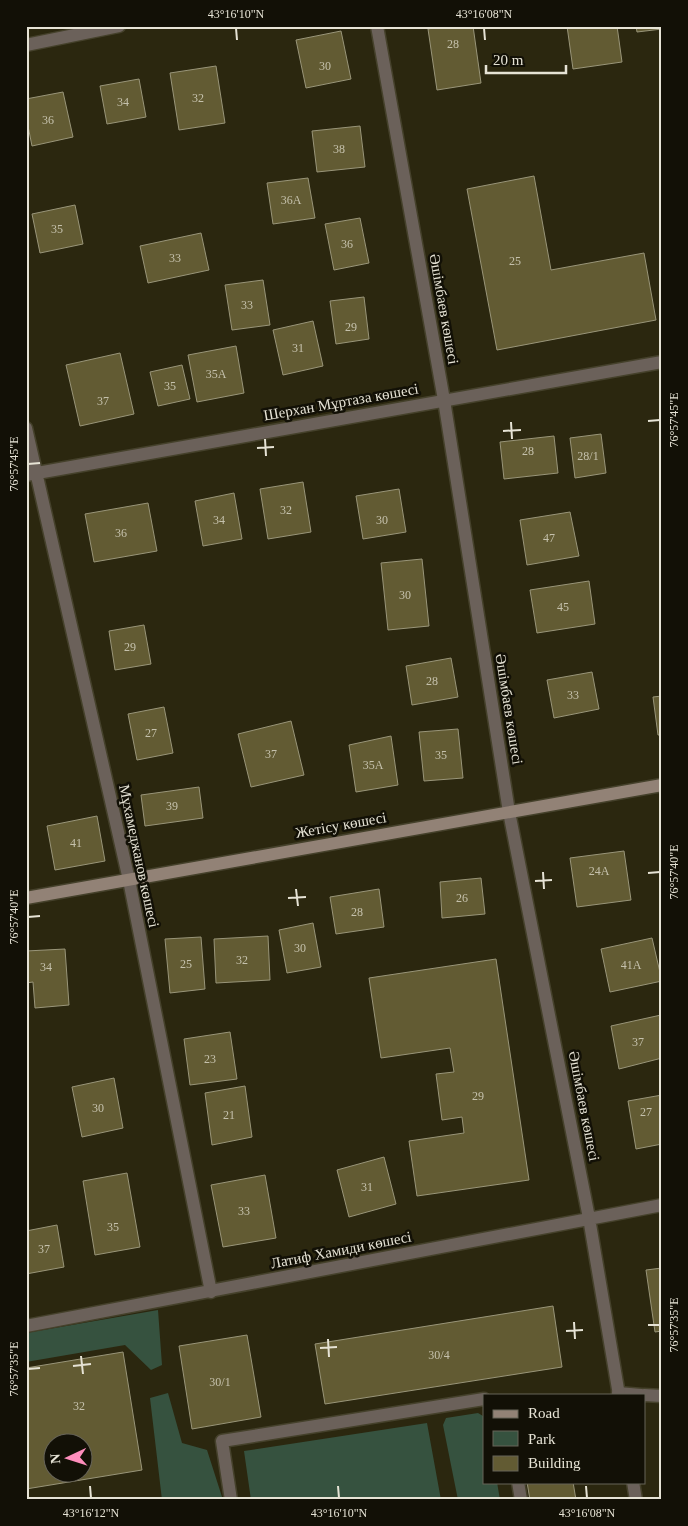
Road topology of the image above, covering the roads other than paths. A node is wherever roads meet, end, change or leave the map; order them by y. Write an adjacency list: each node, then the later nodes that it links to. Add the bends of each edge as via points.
1 (119, 26): 3 (street)
2 (377, 26): 5 (street, Әшімбаев көшесі)
3 (26, 45)
4 (662, 362): 5 (street, Шерхан Мұртаза көшесі)
5 (444, 400): 7 (street, Шерхан Мұртаза көшесі); 9 (street, Әшімбаев көшесі)
6 (26, 428): 7 (street, Мұхамеджанов көшесі)
7 (31, 474): 10 (street, Мұхамеджанов көшесі)
8 (662, 785): 9 (main road, Жетісу көшесі)
9 (509, 812): 10 (main road, Жетісу көшесі); 13 (street, Әшімбаев көшесі)
10 (129, 880): 11 (main road, Жетісу көшесі); 14 (street, Мұхамеджанов көшесі)
11 (26, 898)
12 (662, 1205): 13 (street, Латиф Хамиди көшесі)
13 (589, 1218): 14 (street, Латиф Хамиди көшесі); 16 (street, Әшімбаев көшесі)
14 (211, 1292): 15 (street, Латиф Хамиди көшесі)
15 (26, 1326)
16 (618, 1394)
17 (646, 1395): 18 (street)
18 (662, 1396)
19 (483, 1399): 22 (street, via 222,1441)
20 (518, 1484): 23 (street)
21 (633, 1484): 24 (street)
22 (232, 1500)
23 (521, 1500)
24 (636, 1500)

